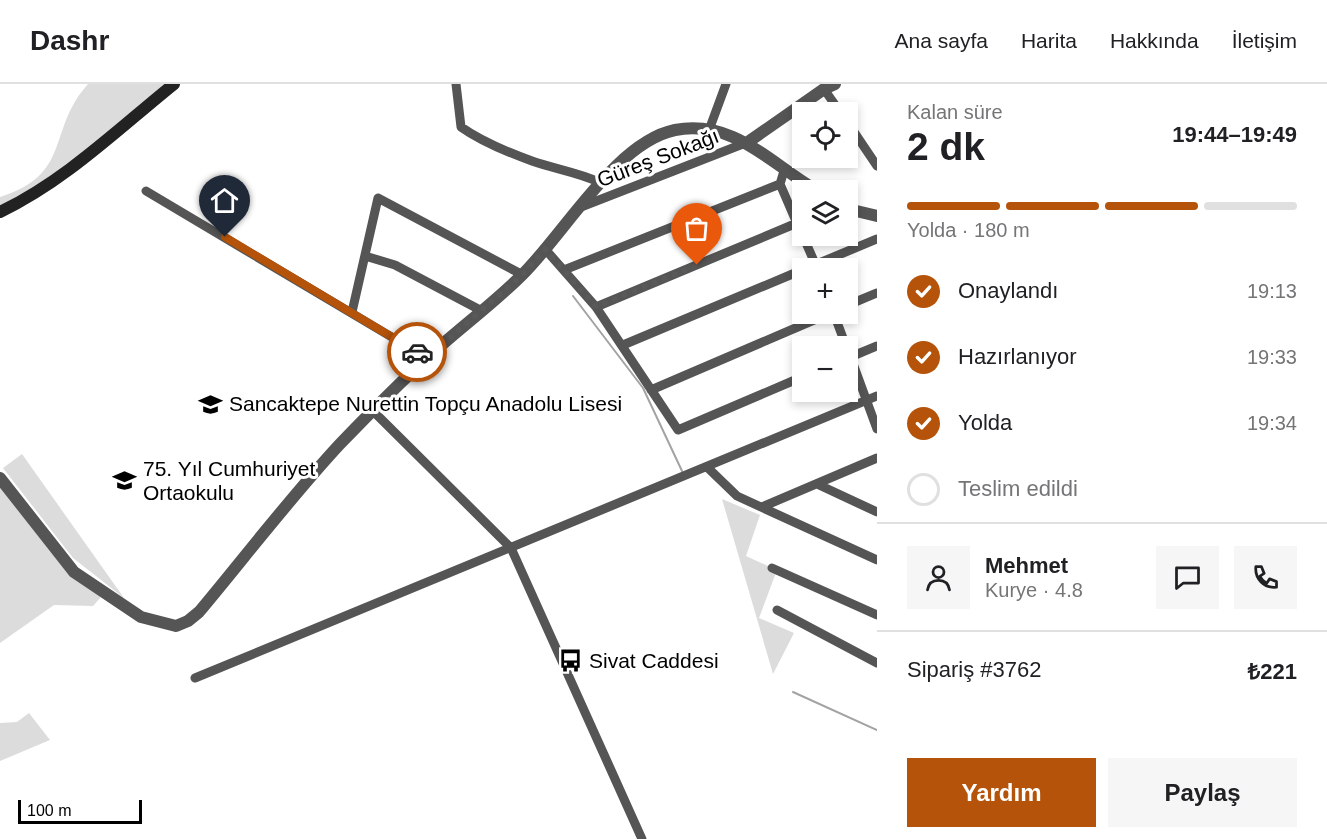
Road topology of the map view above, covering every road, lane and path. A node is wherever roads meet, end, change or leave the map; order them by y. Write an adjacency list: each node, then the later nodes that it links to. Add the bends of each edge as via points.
1 (174, 84): 17 (main road, via 63,175 31,198)
2 (456, 84): 12 (street, via 461,128 533,161 576,171)
3 (726, 84): 6 (street)
4 (828, 86): 5 (street); 8 (street)
5 (835, 102)
6 (710, 130): 8 (street); 12 (street, via 672,131 643,146)
7 (858, 138): 9 (street)
8 (748, 142): 10 (street); 14 (street, Güreş Sokağı)
9 (877, 166)
10 (782, 177): 11 (street); 15 (street); 24 (street)
11 (792, 181)
12 (598, 182): 14 (street)
13 (146, 191): 31 (street)
14 (581, 207): 21 (street)
15 (792, 208)
16 (858, 211): 18 (street)
17 (0, 212)
18 (877, 216)
19 (792, 225): 29 (street)
20 (877, 239): 23 (street)
21 (545, 249): 24 (street); 25 (street)
22 (365, 256): 25 (street, via 378,198); 30 (street, via 395,265); 31 (street)
23 (834, 258)
24 (564, 270): 29 (street)
25 (523, 274): 30 (street)
26 (792, 274): 33 (street)
27 (877, 293): 28 (street)
28 (858, 301)
29 (596, 307): 33 (street)
30 (482, 311): 36 (street)
31 (352, 312): 36 (street)
32 (805, 324): 39 (street)
33 (623, 345): 39 (street)
34 (877, 346): 35 (street)
35 (858, 351)
36 (427, 358): 42 (street)
37 (858, 378): 41 (street)
38 (792, 381): 39 (street, via 678,430)
39 (651, 390)
40 (877, 396): 41 (street)
41 (867, 401): 43 (street); 45 (street)
42 (373, 411): 46 (street, via 199,612 176,627 141,617 74,572); 50 (street)
43 (877, 429)
44 (877, 458): 47 (street)
45 (707, 467): 48 (street, via 737,496); 50 (street)
46 (0, 478)
47 (817, 484): 48 (street); 49 (street)
48 (762, 507): 51 (street)
49 (877, 512)
50 (511, 548): 56 (street); 57 (street)
51 (877, 560)
52 (772, 568): 54 (street)
53 (777, 610): 55 (street)
54 (877, 615)
55 (877, 663)
56 (195, 678)
57 (642, 839)

